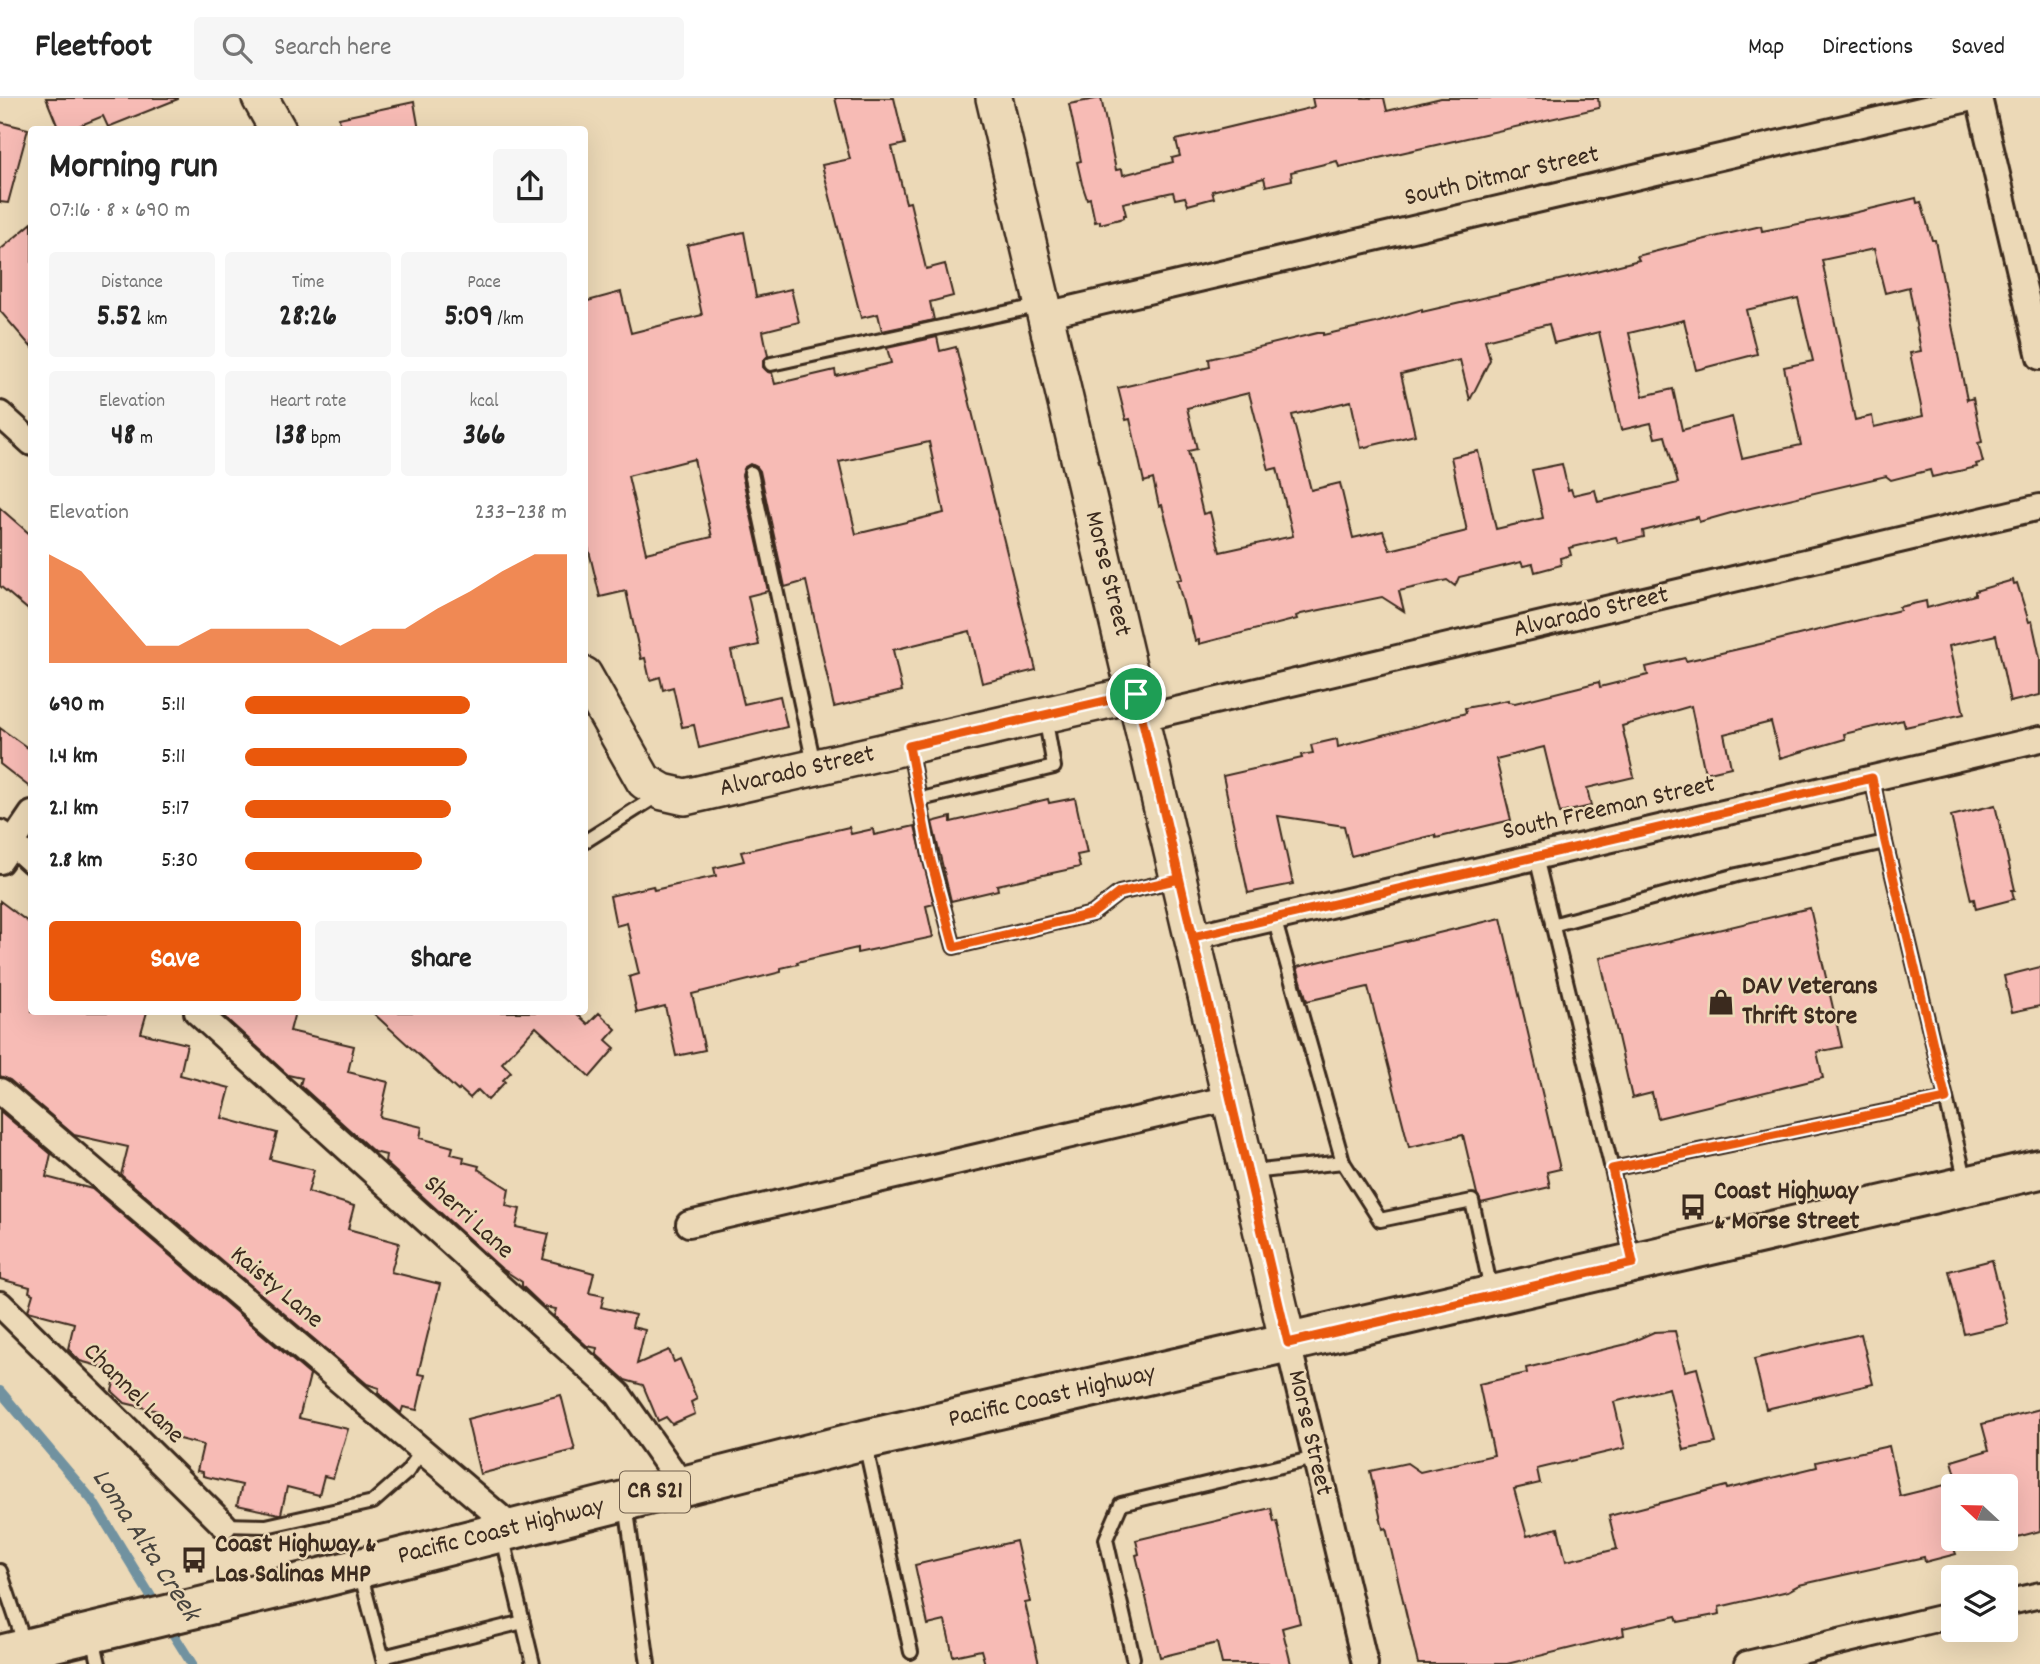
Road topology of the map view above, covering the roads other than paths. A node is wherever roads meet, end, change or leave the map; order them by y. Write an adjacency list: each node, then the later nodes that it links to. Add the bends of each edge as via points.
1 (260, 98): 5 (street)
2 (994, 98): 7 (street, Morse Street)
3 (1972, 98): 7 (street, South Ditmar Street)
4 (1979, 98): 6 (street)
5 (276, 126)
6 (2033, 299): 8 (street)
7 (1044, 310): 9 (lane); 15 (street, Morse Street)
8 (2040, 357)
9 (771, 364)
10 (0, 414): 11 (street)
11 (28, 439)
12 (751, 473): 19 (lane)
13 (2040, 507): 15 (street, Alvarado Street)
14 (588, 682): 21 (street, via 644,781)
15 (1139, 706): 16 (street, Alvarado Street); 29 (street, Morse Street)
16 (1045, 715): 18 (street, Alvarado Street); 22 (lane, via 1054,766)
17 (2040, 739): 20 (street, South Freeman Street)
18 (909, 746): 19 (street, Alvarado Street); 22 (lane)
19 (815, 768): 21 (street, Alvarado Street, via 685,797)
20 (1872, 778): 25 (lane); 27 (street, South Freeman Street)
21 (663, 792): 24 (lane)
22 (921, 799): 29 (lane, via 931,861 954,947 1092,914 1119,893)
23 (28, 818): 26 (street)
24 (588, 839)
25 (1885, 842): 31 (lane); 36 (lane)
26 (4, 845): 28 (street)
27 (1536, 857): 30 (street, South Freeman Street); 31 (lane)
28 (28, 859)
29 (1179, 879): 32 (street, Morse Street)
30 (1274, 918): 32 (street, South Freeman Street); 37 (lane)
31 (1552, 925): 38 (lane)
32 (1193, 937): 35 (street, Morse Street)
33 (200, 1015): 50 (street, Sherri Lane, via 618,1394)
34 (0, 1091): 48 (street, Kaisty Lane)
35 (1230, 1098): 40 (street, Morse Street); 42 (street)
36 (1946, 1099): 38 (lane); 41 (lane)
37 (1343, 1162): 40 (lane); 44 (lane, via 1380,1220 1472,1202)
38 (1612, 1169): 43 (lane)
39 (2040, 1169): 41 (main road, CR S21)
40 (1248, 1173): 46 (street, Morse Street)
41 (1967, 1186): 43 (main road, CR S21)
42 (689, 1224)
43 (1633, 1263): 44 (main road, CR S21)
44 (1492, 1295): 46 (main road, CR S21)
45 (0, 1304): 52 (street, Channel Lane)
46 (1288, 1343): 47 (main road, Pacific Coast Highway / CR S21); 49 (street, Morse Street)
47 (864, 1440): 50 (main road, Pacific Coast Highway / CR S21); 62 (lane)
48 (422, 1451): 52 (lane, via 407,1472 373,1502 266,1526); 53 (street, Kaisty Lane)
49 (1315, 1458): 63 (lane, via 1121,1504 1106,1539); 67 (street, Morse Street)
50 (682, 1485): 51 (main road, Pacific Coast Highway / CR S21)
51 (626, 1500): 53 (main road, Pacific Coast Highway / CR S21); 66 (lane)
52 (224, 1525)
53 (507, 1531): 54 (main road, Pacific Coast Highway / CR S21); 59 (lane)
54 (359, 1569): 60 (main road, Pacific Coast Highway / CR S21, via 215,1605); 64 (lane)
55 (0, 1571): 61 (lane)
56 (2040, 1595): 57 (street)
57 (2018, 1600)
58 (1941, 1618): 68 (street)
59 (523, 1622): 64 (lane); 65 (lane)
60 (98, 1643): 61 (main road, Pacific Coast Highway / CR S21)
61 (13, 1652)
62 (911, 1652)
63 (1133, 1658)
64 (384, 1660)
65 (533, 1664)
66 (648, 1664)
67 (1366, 1664)
68 (1746, 1664)

